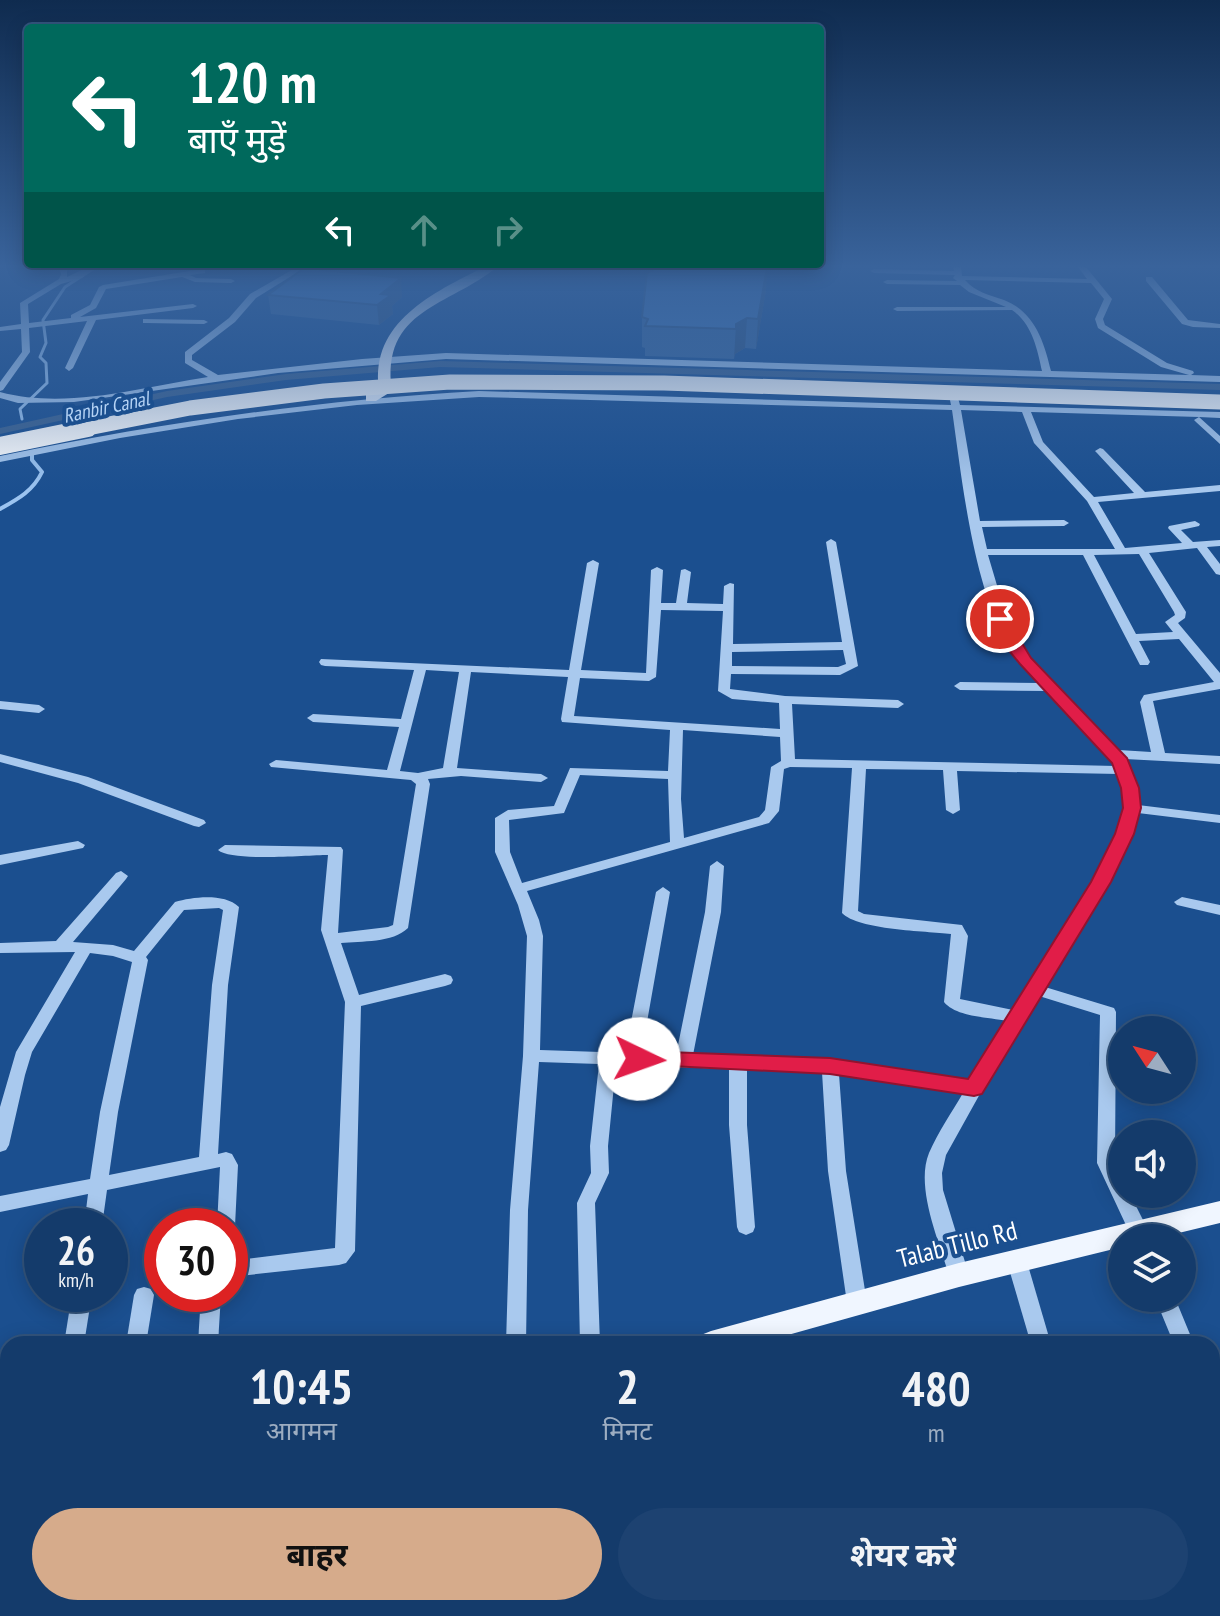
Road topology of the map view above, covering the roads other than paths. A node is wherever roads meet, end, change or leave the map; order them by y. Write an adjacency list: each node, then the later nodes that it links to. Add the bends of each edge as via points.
1 (27, 342): 13 (street, via 26,352)
2 (81, 342): 7 (street)
3 (204, 342): 11 (street, via 186,357)
4 (392, 342): 8 (main road)
5 (1040, 342): 10 (street)
6 (1128, 342): 12 (street, via 1164,365)
7 (69, 368)
8 (382, 370): 9 (street, via 577,378); 9 (street, via 516,357); 11 (street); 16 (main road, via 386,391); 23 (street)
9 (782, 374): 10 (street); 14 (street)
10 (1047, 374): 12 (street)
11 (217, 378): 15 (street, via 33,401)
12 (1219, 379)
13 (0, 388)
14 (954, 389): 17 (street); 18 (street)
15 (0, 395)
16 (371, 398): 18 (street, via 559,395); 26 (street, via 173,424)
17 (1220, 399): 23 (highway, bridge, via 450,382 232,402)
18 (956, 406): 20 (street); 31 (street)
19 (1026, 411): 29 (street, via 1039,443)
20 (1220, 412): 25 (highway, via 456,390 240,408)
21 (1199, 420): 22 (street)
22 (1220, 441)
23 (0, 444)
24 (1100, 451): 28 (street)
25 (0, 452)
26 (0, 459)
27 (1220, 488): 28 (street)
28 (1142, 495): 29 (street)
29 (1091, 500): 39 (street)
30 (1064, 523): 31 (street)
31 (977, 524): 37 (street)
32 (1195, 524): 35 (street, via 1173,528)
33 (831, 542): 50 (street)
34 (1220, 543): 35 (street)
35 (1195, 545): 36 (street); 43 (street)
36 (1142, 550): 39 (street); 48 (street, via 1180,612 1170,621)
37 (984, 552): 38 (street); 60 (street, via 1005,630)
38 (1087, 552): 39 (street); 49 (street)
39 (1122, 552)
40 (593, 563): 57 (street)
41 (657, 570): 45 (street)
42 (685, 572): 46 (street)
43 (1220, 572)
44 (730, 586): 47 (street)
45 (654, 606): 46 (street); 57 (street, via 651,676)
46 (681, 607): 47 (street)
47 (729, 608): 51 (street)
48 (1181, 635): 49 (street); 58 (street)
49 (1131, 638): 53 (street)
50 (849, 646): 51 (street); 56 (street, via 852,666 846,670)
51 (727, 648): 56 (street)
52 (325, 662): 54 (street)
53 (1144, 662)
54 (421, 666): 55 (street); 66 (street)
55 (466, 668): 57 (street); 79 (street)
56 (725, 670): 61 (street, via 725,693)
57 (576, 671): 67 (street, via 566,716 570,721)
58 (1220, 683): 70 (street, via 1148,698)
59 (960, 686): 60 (street)
60 (1050, 687): 69 (street)
61 (785, 700): 62 (street); 68 (street)
62 (898, 704)
63 (0, 705): 64 (street)
64 (39, 709)
65 (313, 718): 66 (street)
66 (405, 723): 78 (street)
67 (677, 727): 68 (street); 80 (street)
68 (786, 733): 73 (street)
69 (1115, 754): 70 (street); 77 (street)
70 (1159, 757): 72 (street)
71 (0, 758): 86 (street, via 83,780)
72 (1220, 760)
73 (788, 763): 75 (street); 87 (street, via 778,767 772,811 764,820)
74 (276, 764): 78 (street)
75 (859, 765): 76 (street); 105 (street, via 850,913 860,919 957,929 952,1002)
76 (950, 768): 77 (street); 84 (street)
77 (1125, 770): 83 (street)
78 (393, 773): 81 (street)
79 (449, 773): 81 (street); 82 (street)
80 (675, 775): 87 (street); 93 (street, via 575,771 559,810 504,816 499,847)
81 (419, 777): 97 (street, via 423,784 400,928)
82 (541, 778)
83 (1132, 808): 85 (street); 103 (street, via 1101,882)
84 (953, 810)
85 (1220, 819)
86 (199, 823)
87 (677, 843): 93 (street)
88 (78, 845): 90 (street)
89 (225, 850): 97 (street, via 336,850)
90 (0, 860)
91 (717, 866): 109 (street)
92 (121, 876): 98 (street)
93 (517, 889): 106 (street, via 535,936)
94 (663, 892): 108 (street, via 639,1022)
95 (1182, 902): 96 (street)
96 (1220, 910)
97 (331, 939): 104 (street)
98 (61, 946): 99 (street); 100 (street)
99 (0, 948)
100 (85, 948): 101 (street); 113 (street, via 24,1052)
101 (138, 957): 114 (street, via 180,905 231,907); 115 (street)
102 (445, 980): 104 (street)
103 (1034, 989): 105 (street); 120 (street, via 1108,1012 1106,1163)
104 (353, 1002): 125 (street, via 345,1251 339,1257)
105 (1017, 1017): 112 (street)
106 (531, 1056): 107 (street); 135 (street)
107 (608, 1057): 108 (street); 136 (street, via 600,1173 586,1203)
108 (639, 1059): 109 (street)
109 (683, 1061): 110 (street)
110 (738, 1064): 111 (street); 122 (street)
111 (830, 1066): 112 (street); 128 (street, via 837,1171)
112 (974, 1088): 126 (street, via 937,1155 933,1173 937,1211)
113 (0, 1145)
114 (208, 1162): 115 (street); 118 (street, via 228,1161)
115 (100, 1184): 116 (street); 117 (street)
116 (0, 1204)
117 (96, 1208)
118 (227, 1208)
119 (1220, 1212): 121 (main road, Talab Tillo Rd)
120 (1136, 1224)
121 (1179, 1224)
122 (746, 1227)
123 (1108, 1242): 124 (main road, Talab Tillo Rd)
124 (1017, 1262): 126 (main road, Talab Tillo Rd); 138 (street)
125 (248, 1267)
126 (959, 1275): 128 (main road, Talab Tillo Rd)
127 (144, 1295): 133 (street)
128 (857, 1303): 137 (main road, Talab Tillo Rd)
129 (79, 1312): 132 (street)
130 (210, 1312): 134 (street)
131 (1171, 1312): 139 (street)
132 (75, 1336)
133 (137, 1336)
134 (208, 1336)
135 (516, 1336)
136 (590, 1336)
137 (739, 1336)
138 (1039, 1336)
139 (1181, 1336)

